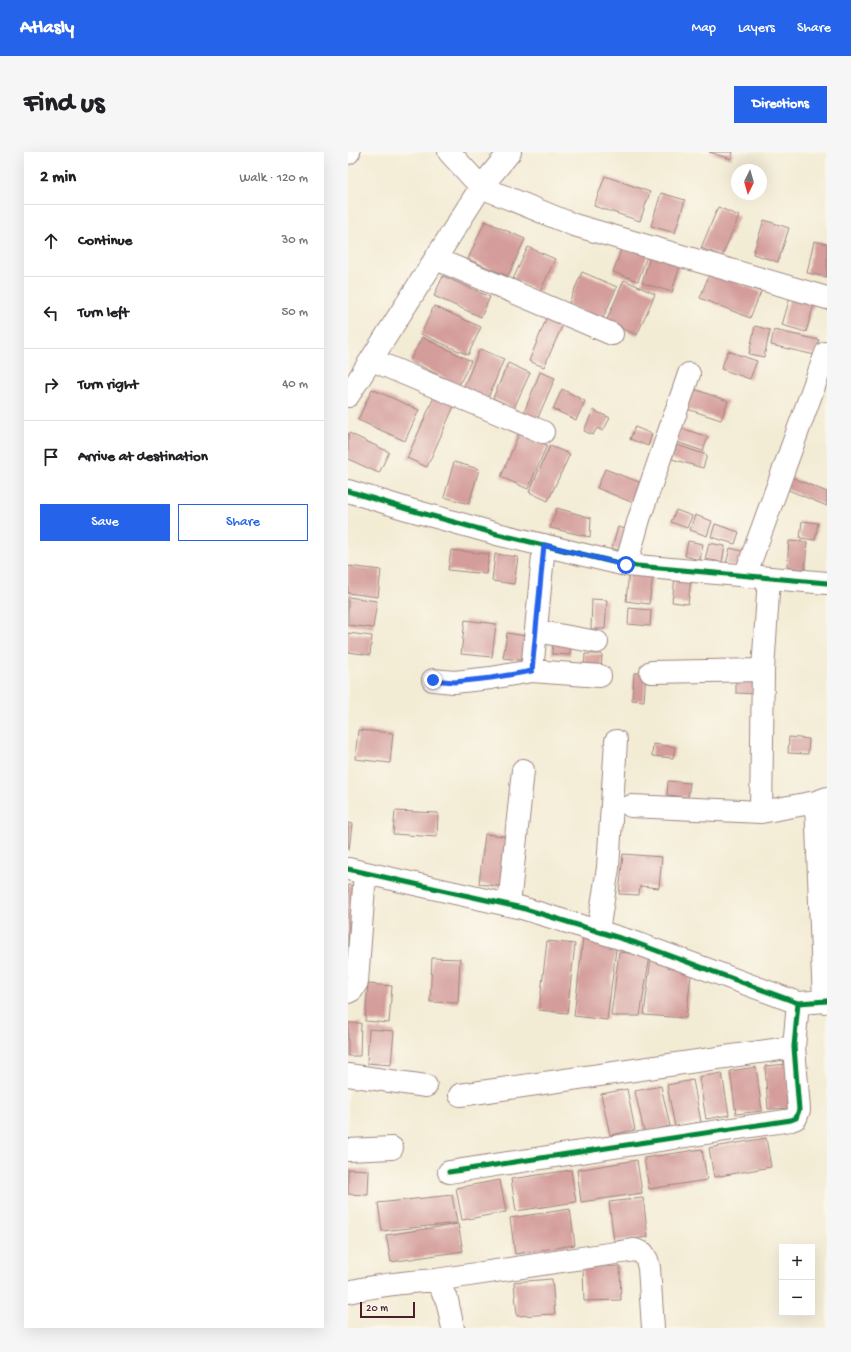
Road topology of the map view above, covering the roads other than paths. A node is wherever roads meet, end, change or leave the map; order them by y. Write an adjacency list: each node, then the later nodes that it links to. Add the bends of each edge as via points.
1 (449, 152): 3 (street)
2 (510, 152): 3 (street)
3 (481, 187): 4 (street); 5 (street, via 574,225)
4 (436, 259): 6 (street); 8 (street)
5 (827, 298)
6 (612, 334)
7 (827, 352): 15 (street)
8 (372, 360): 10 (street); 11 (street)
9 (689, 374): 14 (street, via 639,519)
10 (348, 396)
11 (543, 432)
12 (348, 491): 13 (street)
13 (544, 545): 14 (street); 18 (street)
14 (626, 565): 15 (street)
15 (745, 576): 16 (street)
16 (769, 578): 17 (street); 20 (street)
17 (827, 583)
18 (536, 631): 19 (street); 21 (street)
19 (597, 642)
20 (763, 670): 22 (street); 29 (street)
21 (532, 671): 23 (street); 24 (street, via 454,682)
22 (651, 672)
23 (600, 676)
24 (433, 680)
25 (616, 741): 32 (street, via 608,868)
26 (523, 770): 31 (street)
27 (821, 800): 29 (street); 34 (street)
28 (631, 806): 29 (street)
29 (761, 812)
30 (356, 871): 31 (street); 33 (street, via 357,982)
31 (508, 905): 32 (street)
32 (598, 931): 35 (street)
33 (348, 992)
34 (826, 1002): 35 (street)
35 (798, 1003): 36 (street)
36 (794, 1048): 39 (street); 42 (street, via 799,1110 796,1118 791,1120)
37 (348, 1075): 38 (street)
38 (426, 1086)
39 (460, 1095)
40 (392, 1148): 41 (street)
41 (348, 1150)
42 (449, 1172)
43 (436, 1280): 44 (street); 45 (street, via 447,1300); 46 (street, via 635,1250 643,1253 649,1268)
44 (348, 1292)
45 (453, 1328)
46 (653, 1328)

